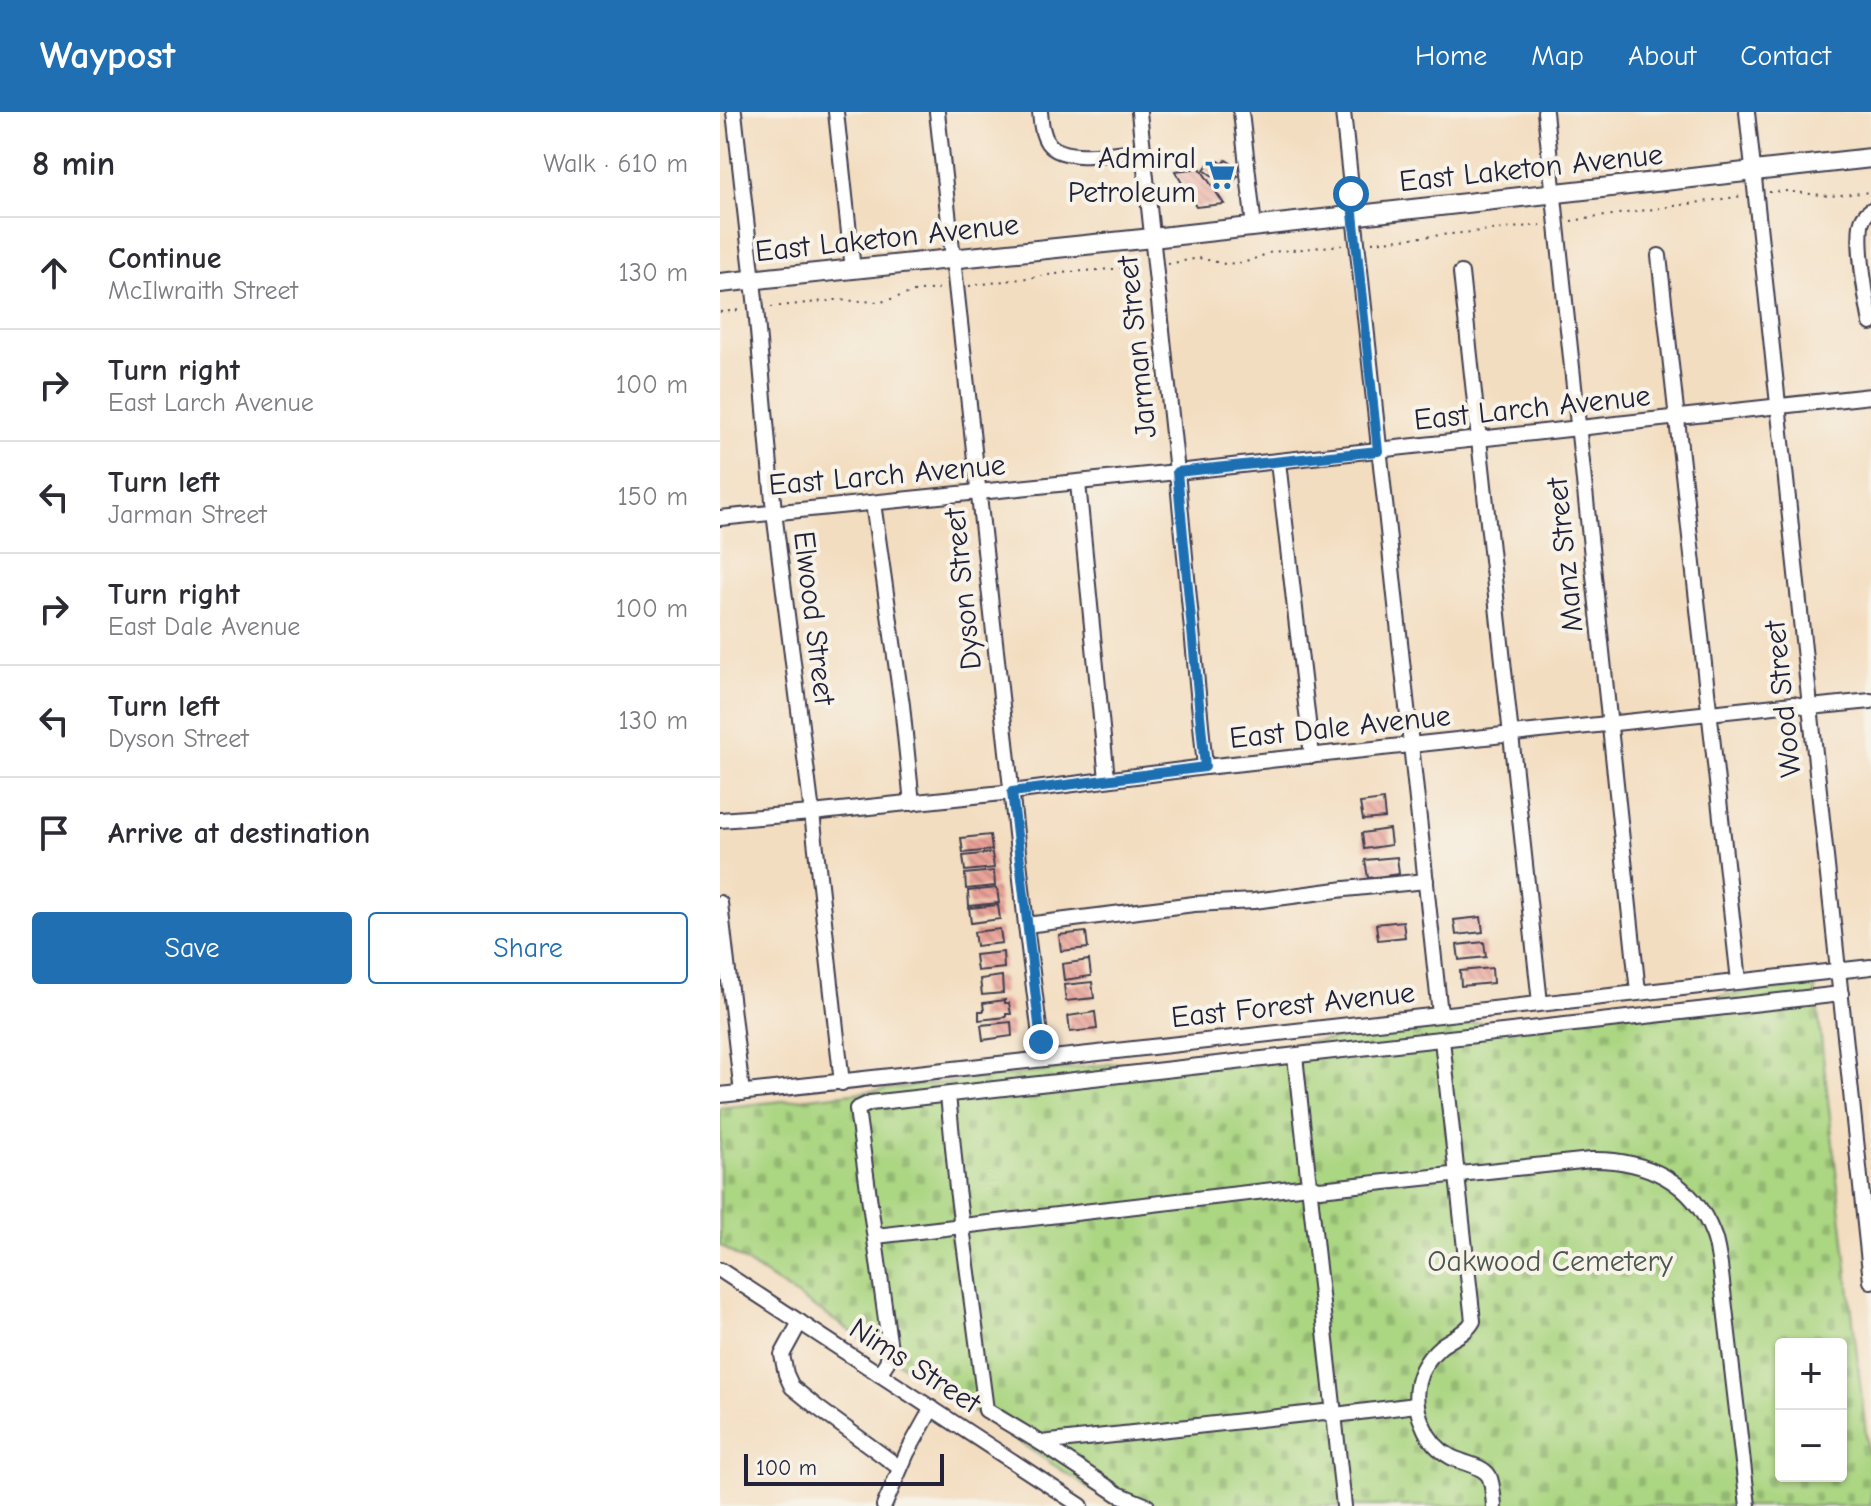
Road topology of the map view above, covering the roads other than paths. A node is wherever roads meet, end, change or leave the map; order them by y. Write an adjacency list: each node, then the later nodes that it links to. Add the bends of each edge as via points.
1 (734, 112): 22 (street, Elwood Street)
2 (836, 112): 20 (street)
3 (937, 112): 19 (street, Dyson Street)
4 (1040, 112): 10 (street, via 1049,145 1063,154)
5 (1139, 112): 10 (street, Jarman Street)
6 (1241, 112): 16 (street)
7 (1343, 112): 15 (street)
8 (1545, 112): 13 (street, Manz Street)
9 (1747, 112): 12 (street, Wood Street)
10 (1143, 150): 17 (street, Jarman Street)
11 (1871, 158): 12 (main road, East Laketon Avenue)
12 (1753, 171): 13 (main road, East Laketon Avenue); 26 (street, Wood Street)
13 (1554, 194): 15 (main road, East Laketon Avenue); 28 (street, Manz Street)
14 (1871, 210): 24 (street, via 1861,223)
15 (1354, 216): 16 (main road, East Laketon Avenue); 30 (street)
16 (1254, 227): 17 (main road, East Laketon Avenue)
17 (1152, 238): 19 (main road, East Laketon Avenue); 32 (street, Jarman Street)
18 (1659, 256): 27 (street)
19 (953, 259): 20 (main road, East Laketon Avenue); 34 (street, Dyson Street)
20 (853, 270): 22 (main road, East Laketon Avenue)
21 (1461, 273): 29 (street)
22 (751, 280): 23 (main road, East Laketon Avenue); 36 (street, Elwood Street)
23 (720, 283)
24 (1871, 323)
25 (1871, 396): 26 (street, East Larch Avenue)
26 (1779, 407): 27 (street, East Larch Avenue); 39 (street, Wood Street)
27 (1677, 418): 28 (street, East Larch Avenue); 40 (street)
28 (1578, 429): 29 (street, East Larch Avenue); 41 (street, Manz Street)
29 (1480, 440): 30 (street, East Larch Avenue); 42 (street)
30 (1378, 451): 31 (street, East Larch Avenue); 43 (street)
31 (1278, 462): 32 (street, East Larch Avenue); 44 (street)
32 (1177, 472): 33 (street, East Larch Avenue); 45 (street, Jarman Street)
33 (1078, 483): 34 (street, East Larch Avenue); 46 (street)
34 (979, 493): 35 (street, East Larch Avenue); 47 (street, Dyson Street)
35 (873, 503): 36 (street, East Larch Avenue); 48 (street)
36 (774, 512): 37 (street, East Larch Avenue); 49 (street, Elwood Street)
37 (720, 518)
38 (1871, 701): 39 (street, East Dale Avenue)
39 (1810, 707): 40 (street, East Dale Avenue, via 1793,704); 55 (street, Wood Street)
40 (1709, 714): 41 (street, East Dale Avenue); 56 (street)
41 (1609, 725): 42 (street, East Dale Avenue); 57 (street, Manz Street)
42 (1510, 735): 43 (street, East Dale Avenue); 59 (street)
43 (1410, 746): 44 (street, East Dale Avenue); 51 (street)
44 (1312, 756): 45 (street, East Dale Avenue)
45 (1205, 767): 46 (street, East Dale Avenue)
46 (1107, 779): 47 (street, East Dale Avenue)
47 (1012, 792): 48 (street, East Dale Avenue); 53 (street, Dyson Street)
48 (912, 803): 49 (street, East Dale Avenue)
49 (812, 813): 50 (street, East Dale Avenue); 64 (street, Elwood Street)
50 (720, 820)
51 (1426, 881): 53 (street); 60 (street)
52 (720, 903): 65 (street)
53 (1026, 925): 63 (street, Dyson Street)
54 (1871, 967): 55 (street, East Forest Avenue)
55 (1839, 970): 56 (street, East Forest Avenue); 58 (street, Wood Street)
56 (1739, 981): 57 (street, East Forest Avenue)
57 (1638, 992): 59 (street, East Forest Avenue)
58 (1841, 994): 61 (street); 70 (street, Wood Street)
59 (1540, 1003): 60 (street, East Forest Avenue)
60 (1440, 1014): 63 (street, East Forest Avenue)
61 (1442, 1040): 62 (street); 68 (street)
62 (1295, 1056): 67 (street); 69 (street)
63 (1043, 1059): 64 (street, East Forest Avenue)
64 (842, 1083): 65 (street, East Forest Avenue)
65 (742, 1093): 66 (street, East Forest Avenue)
66 (720, 1095)
67 (948, 1095): 71 (street); 72 (street, via 857,1109)
68 (1457, 1173): 69 (street, via 1320,1189); 77 (street, via 1473,1321 1421,1370); 87 (street, via 1615,1160 1665,1176 1697,1204 1714,1234 1720,1265)
69 (1308, 1186): 71 (street); 79 (street)
70 (1866, 1199): 74 (street, Wood Street)
71 (961, 1225): 72 (street); 80 (street, via 986,1410)
72 (876, 1236): 76 (street, via 890,1349)
73 (720, 1270): 75 (street, Nims Street)
74 (1871, 1281)
75 (800, 1322): 76 (street, Nims Street); 81 (street, via 782,1355 792,1387)
76 (879, 1374): 78 (street, Nims Street)
77 (1416, 1405): 79 (street); 86 (street, via 1438,1448 1486,1472)
78 (932, 1408): 81 (street); 83 (street, Nims Street)
79 (1335, 1415): 80 (street, via 1324,1412); 85 (street)
80 (1041, 1443): 84 (street, via 1118,1494)
81 (900, 1468): 82 (street)
82 (884, 1506)
83 (1081, 1506)
84 (1147, 1506)
85 (1344, 1506)
86 (1494, 1506)
87 (1748, 1506)

